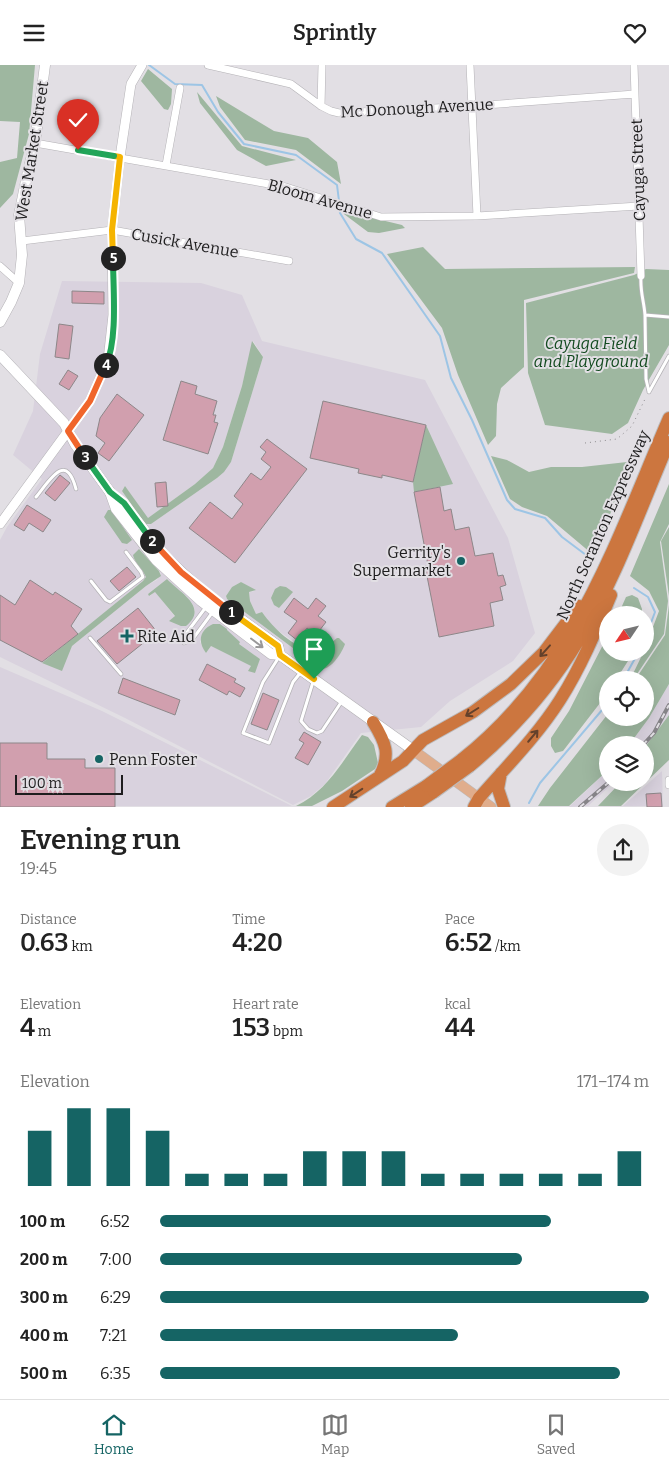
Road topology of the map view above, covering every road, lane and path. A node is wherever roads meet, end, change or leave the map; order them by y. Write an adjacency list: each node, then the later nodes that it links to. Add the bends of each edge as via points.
1 (45, 65): 11 (main road, West Market Street)
2 (142, 65): 12 (street, via 131,84)
3 (208, 65): 9 (street, Mc Donough Avenue, via 291,84)
4 (322, 65): 9 (street)
5 (470, 65): 10 (street)
6 (634, 65): 8 (street, Cayuga Street)
7 (180, 88): 13 (street)
8 (635, 94): 10 (street, Mc Donough Avenue); 14 (street, Cayuga Street)
9 (321, 106): 10 (street, Mc Donough Avenue, via 340,113)
10 (472, 106): 15 (street)
11 (35, 143): 12 (street, Bloom Avenue); 17 (main road, West Market Street, via 20,215)
12 (120, 157): 13 (street, Bloom Avenue); 16 (street)
13 (166, 165): 15 (street, Bloom Avenue, via 286,187 381,217)
14 (639, 206): 15 (street, Bloom Avenue); 20 (street, Cayuga Street)
15 (477, 215)
16 (112, 230): 17 (street, Cusick Avenue); 18 (street, Cusick Avenue); 29 (street, via 113,315 108,360 90,401)
17 (22, 241): 21 (main road, West Market Street)
18 (289, 261)
19 (0, 266): 21 (street)
20 (641, 276): 22 (lane, via 640,292)
21 (19, 283): 24 (main road, West Market Street)
22 (645, 315): 23 (lane); 27 (lane)
23 (669, 317)
24 (0, 321)
25 (0, 355): 29 (main road)
26 (669, 356): 27 (lane)
27 (649, 392): 31 (path, via 632,425 617,439)
28 (669, 418): 37 (highway, North Scranton Expressway)
29 (68, 431): 35 (street); 39 (main road, via 110,492 116,509 148,551 174,579)
30 (669, 442): 33 (highway, North Scranton Expressway)
31 (585, 443)
32 (76, 489): 34 (lane, via 72,476 62,470 55,473)
33 (648, 492): 48 (highway, North Scranton Expressway, via 601,598 569,655 521,718 495,744); 49 (highway, one-way to 33, via 550,715 575,674 613,590)
34 (36, 497)
35 (0, 524)
36 (126, 552): 38 (lane, via 143,577 110,603)
37 (604, 569): 47 (highway, one-way to 47, via 562,630 534,663 486,703 423,740); 48 (highway, North Scranton Expressway, via 572,633 539,682)
38 (91, 581)
39 (212, 606): 39 (lane, via 185,635 184,643 192,640); 41 (main road, via 278,646)
40 (90, 638): 43 (lane)
41 (280, 655): 42 (main road); 42 (lane, via 262,682 243,733 269,743 293,682)
42 (302, 670): 44 (main road)
43 (121, 675)
44 (314, 679): 45 (main road); 45 (lane, via 301,721 308,729 317,733 322,731)
45 (343, 700): 46 (main road)
46 (374, 722): 47 (main road); 50 (highway, via 386,753 385,766)
47 (413, 750): 50 (highway); 54 (main road)
48 (466, 763): 53 (highway, North Scranton Expressway, bridge)
49 (501, 773): 54 (highway); 59 (highway, via 498,789)
50 (379, 777): 55 (highway, one-way to 55)
51 (669, 780): 52 (street)
52 (669, 785)
53 (430, 789): 56 (highway, North Scranton Expressway); 57 (highway, North Scranton Expressway)
54 (476, 802): 58 (main road)
55 (333, 807)
56 (392, 807)
57 (411, 807)
58 (491, 807)
59 (504, 807)

